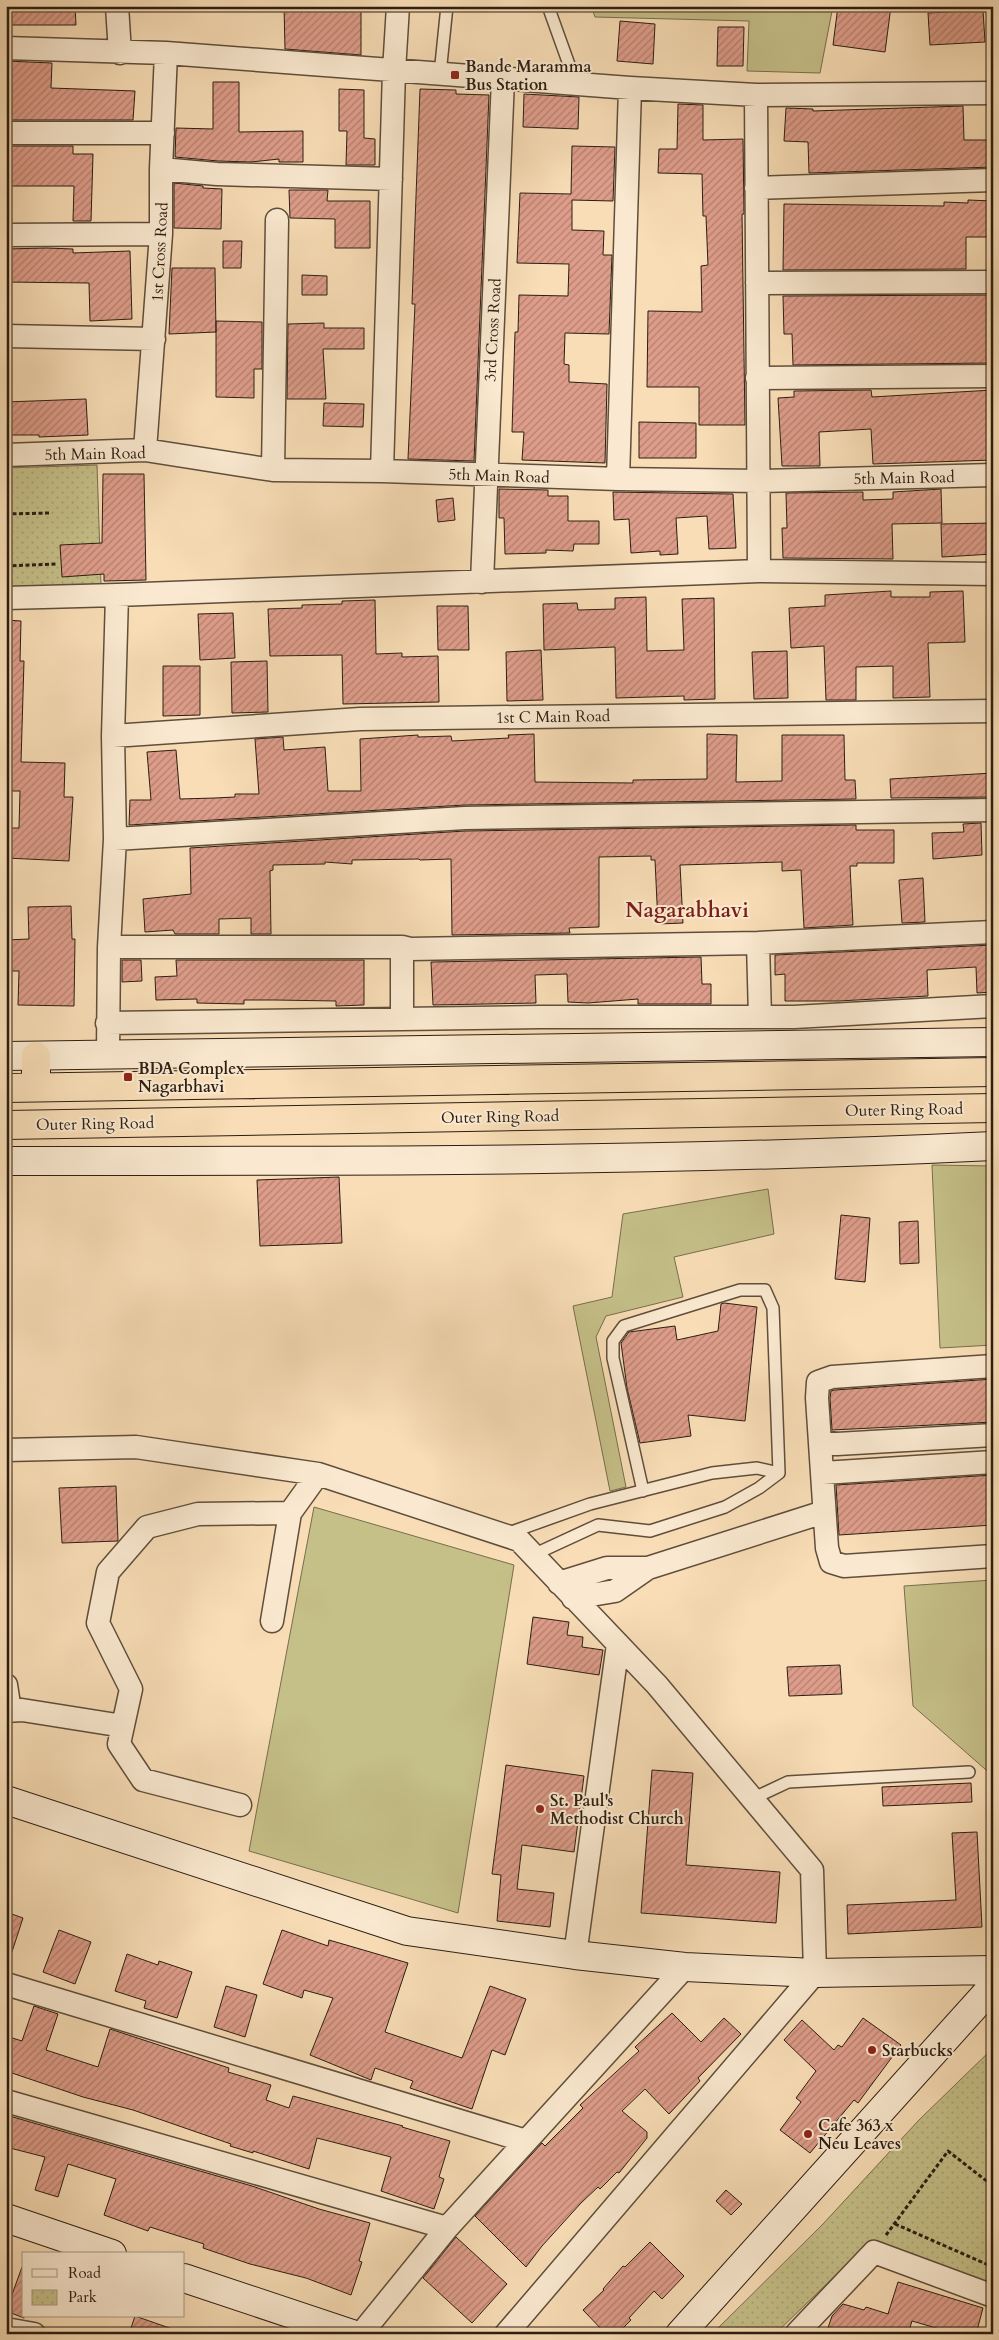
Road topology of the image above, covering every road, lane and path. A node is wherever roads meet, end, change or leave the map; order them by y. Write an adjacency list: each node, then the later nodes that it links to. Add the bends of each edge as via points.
1 (116, 6): 6 (street)
2 (398, 6): 8 (street)
3 (447, 6): 9 (lane)
4 (548, 6): 11 (lane)
5 (6, 48): 6 (street)
6 (120, 53): 7 (street)
7 (166, 53): 8 (street); 15 (street, 1st Cross Road)
8 (394, 71): 9 (street); 18 (street)
9 (440, 74): 10 (street)
10 (503, 79): 11 (street); 35 (street, 3rd Cross Road)
11 (576, 84): 12 (street)
12 (630, 88): 14 (street); 36 (street)
13 (993, 93): 14 (street)
14 (756, 95): 20 (street)
15 (163, 133): 16 (street); 17 (street, 1st Cross Road)
16 (6, 134)
17 (161, 168): 18 (street, via 216,174); 23 (street, 1st Cross Road)
18 (391, 179): 33 (street)
19 (993, 180): 20 (street)
20 (756, 188): 25 (street)
21 (277, 220): 32 (street)
22 (6, 234): 23 (street)
23 (161, 234): 27 (street, 1st Cross Road)
24 (993, 282): 25 (street)
25 (757, 283): 29 (street)
26 (6, 336): 27 (street)
27 (154, 339): 30 (street, 1st Cross Road)
28 (993, 376): 29 (street)
29 (757, 378): 37 (street)
30 (145, 450): 31 (street, 5th Main Road); 32 (street, 5th Main Road)
31 (6, 455)
32 (273, 470): 33 (street, 5th Main Road)
33 (382, 471): 35 (street, 5th Main Road)
34 (993, 475): 37 (street, 5th Main Road)
35 (486, 476): 36 (street, 5th Main Road); 44 (street, 3rd Cross Road)
36 (618, 478): 37 (street, 5th Main Road)
37 (758, 481): 42 (street)
38 (50, 513): 39 (path)
39 (6, 514)
40 (56, 564): 41 (path)
41 (6, 566)
42 (759, 571): 43 (street); 44 (street)
43 (993, 574)
44 (482, 582): 45 (street)
45 (117, 595): 46 (street); 48 (street)
46 (6, 598)
47 (993, 711): 48 (street, 1st C Main Road, via 360,719)
48 (113, 736): 50 (street)
49 (993, 810): 50 (street, via 465,818)
50 (115, 839): 54 (street)
51 (993, 932): 52 (street)
52 (758, 943): 53 (street); 56 (street)
53 (402, 947): 54 (street); 57 (street)
54 (109, 948): 58 (street)
55 (993, 1006): 56 (street)
56 (760, 1017): 57 (street)
57 (402, 1019): 58 (street)
58 (107, 1023): 60 (street)
59 (993, 1042): 60 (street)
60 (108, 1054): 62 (street)
61 (6, 1056): 62 (street)
62 (36, 1056): 64 (highway)
63 (993, 1072): 64 (highway)
64 (36, 1087): 65 (highway)
65 (6, 1088)
66 (993, 1108): 67 (highway, Outer Ring Road)
67 (6, 1125)
68 (993, 1146): 69 (street, via 872,1152 356,1161)
69 (6, 1161)
70 (993, 1366): 72 (street, via 832,1377 818,1382 816,1398)
71 (993, 1435): 72 (street, via 837,1444)
72 (820, 1442): 76 (street)
73 (6, 1450): 77 (street, via 136,1447)
74 (993, 1462): 76 (street)
75 (779, 1473): 78 (lane, via 757,1468 712,1473); 78 (lane, via 773,1308 765,1290 740,1290 624,1326 613,1341 613,1358); 82 (lane, via 725,1507 650,1531 598,1525)
76 (823, 1473): 79 (street)
77 (318, 1474): 80 (street); 81 (street)
78 (643, 1490): 81 (lane, via 590,1504)
79 (824, 1512): 83 (street, via 831,1562 844,1566); 84 (street, via 648,1568 607,1568)
80 (290, 1513): 85 (street); 89 (street, via 198,1514 147,1527 108,1572 98,1623 130,1690)
81 (504, 1534): 82 (street, via 519,1540)
82 (533, 1555): 84 (street)
83 (993, 1556)
84 (566, 1590): 86 (street)
85 (272, 1621)
86 (618, 1644): 91 (street, via 657,1685); 94 (street)
87 (6, 1685): 88 (street)
88 (8, 1711): 89 (street, via 22,1710)
89 (123, 1726): 93 (street, via 119,1744 143,1780)
90 (969, 1772): 91 (lane, via 788,1782)
91 (752, 1799): 97 (street, via 812,1870)
92 (6, 1800): 94 (street, via 407,1931)
93 (240, 1805)
94 (575, 1955): 95 (street)
95 (685, 1966): 97 (street); 101 (street)
96 (993, 1970): 97 (street)
97 (815, 1973): 114 (street)
98 (6, 1984): 101 (street)
99 (993, 1986): 115 (street)
100 (6, 2101): 104 (street)
101 (526, 2141): 104 (street)
102 (993, 2186): 106 (path, via 948,2151 895,2224)
103 (6, 2218): 105 (street)
104 (447, 2228): 113 (street)
105 (106, 2252)
106 (993, 2267)
107 (185, 2278): 112 (street)
108 (993, 2296): 110 (street, via 874,2252)
109 (6, 2329): 111 (street)
110 (798, 2333)
111 (34, 2334)
112 (352, 2334)
113 (361, 2334)
114 (506, 2334)
115 (680, 2334)

